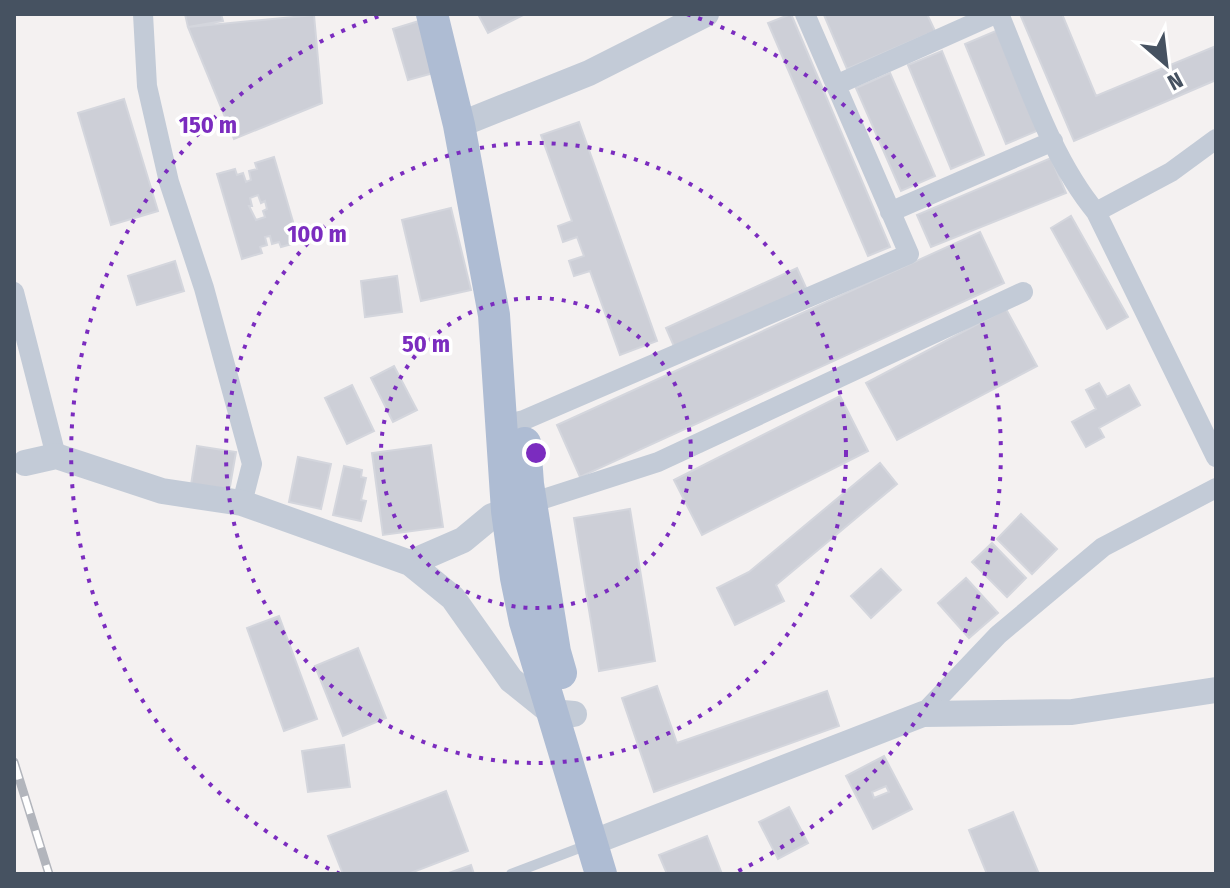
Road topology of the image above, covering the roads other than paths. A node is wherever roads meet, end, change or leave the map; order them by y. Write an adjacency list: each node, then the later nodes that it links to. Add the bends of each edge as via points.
1 (143, 14): 20 (street, via 147,86 169,182 252,464)
2 (432, 14): 8 (main road)
3 (452, 14): 8 (main road)
4 (706, 14): 8 (street, via 589,73)
5 (805, 14): 7 (street)
6 (997, 14): 7 (street); 10 (street)
7 (836, 85): 11 (street)
8 (467, 122): 15 (main road, via 511,311)
9 (1216, 139): 12 (street, via 1171,172)
10 (1053, 141): 11 (street); 12 (street)
11 (890, 212): 15 (street, via 909,254)
12 (1096, 212): 17 (street)
13 (14, 292): 16 (street)
14 (1023, 292): 21 (street, via 658,462)
15 (513, 423): 21 (main road)
16 (56, 456): 18 (street); 20 (street, via 162,491)
17 (1216, 457)
18 (25, 463)
19 (1216, 488): 25 (street, via 1103,547 998,635)
20 (242, 503): 22 (street)
21 (519, 507): 22 (street, via 492,516 463,540); 24 (main road, via 555,652)
22 (410, 563): 24 (street, via 453,598 511,680)
23 (1216, 690): 25 (street, via 1072,712)
24 (563, 713): 26 (main road)
25 (923, 714): 26 (street)
26 (602, 839): 27 (lane); 28 (main road); 29 (main road)
27 (511, 874)
28 (601, 874)
29 (624, 874)

